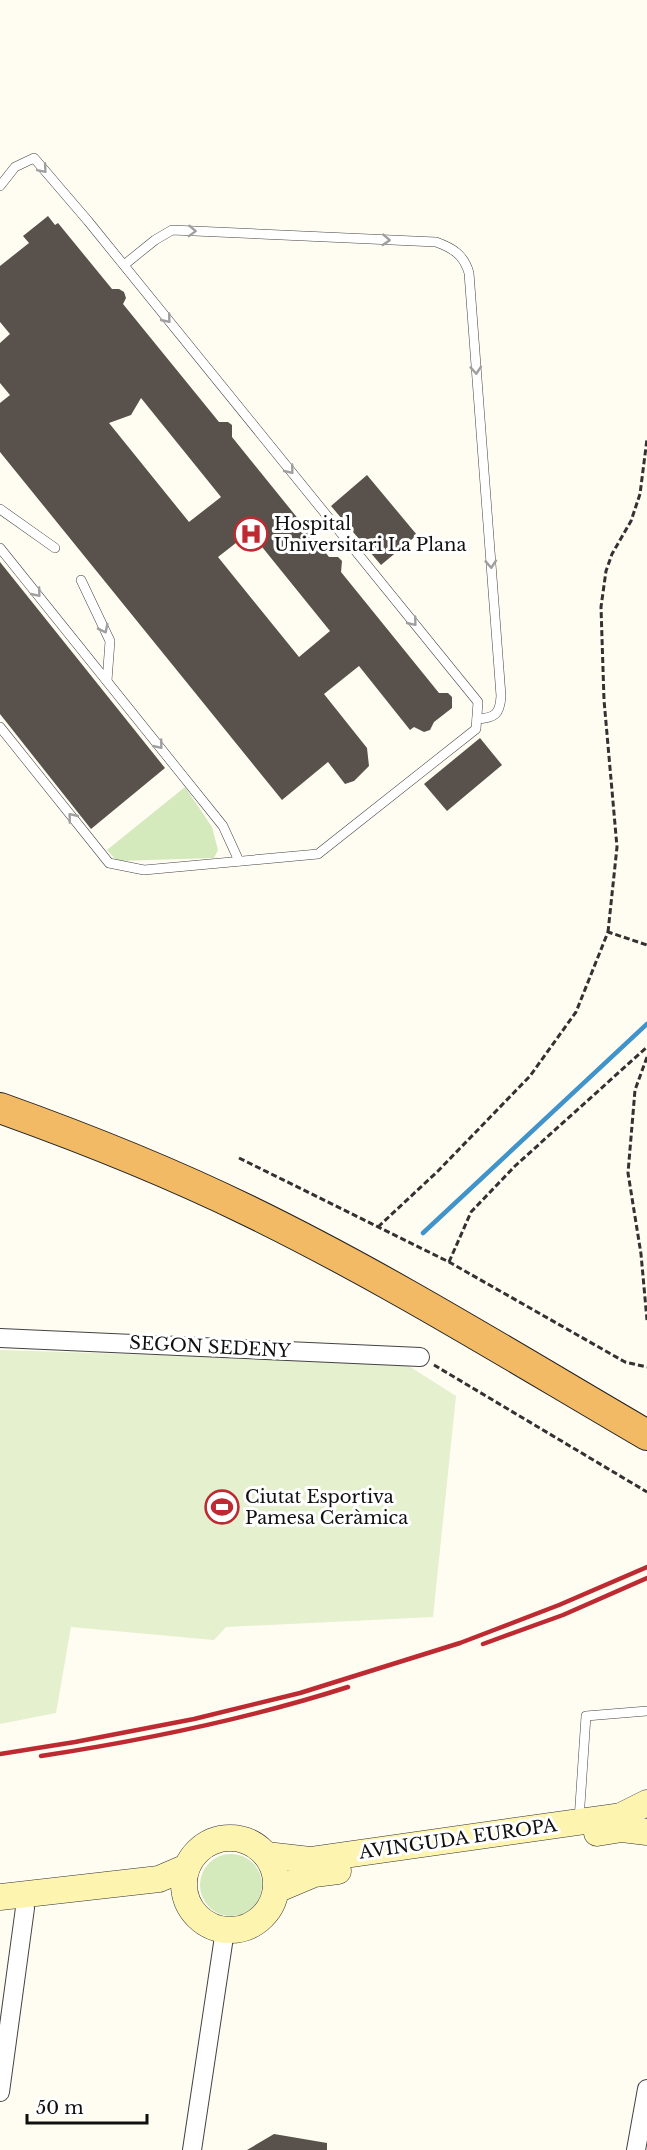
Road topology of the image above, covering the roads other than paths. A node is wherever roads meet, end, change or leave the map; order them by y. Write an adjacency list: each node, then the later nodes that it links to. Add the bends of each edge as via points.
1 (0, 186): 2 (lane, one-way to 2, via 15,167 34,158)
2 (124, 265): 8 (lane, one-way to 8, via 478,702); 8 (lane, one-way to 8, via 172,230 436,242 462,257 469,273 501,696 497,713)
3 (0, 509): 5 (lane)
4 (0, 548): 7 (lane, one-way to 7)
5 (56, 548)
6 (81, 580): 7 (lane, one-way to 7, via 110,641)
7 (107, 681): 10 (lane, one-way to 10, via 223,826)
8 (477, 718): 10 (lane, via 476,729 318,854)
9 (0, 728): 10 (lane, one-way to 9, via 144,870 109,863)
10 (239, 861)
11 (0, 1108): 14 (highway, via 136,1159 248,1210 383,1282)
12 (0, 1338): 13 (street, SEGON SEDENY)
13 (420, 1357)
14 (647, 1435)
15 (647, 1711): 17 (lane, via 586,1716)
16 (647, 1803): 17 (main road, AVINGUDA EUROPA, via 621,1815)
17 (579, 1821): 19 (main road, AVINGUDA EUROPA, via 310,1860)
18 (647, 1832): 21 (main road, AVINGUDA EUROPA, via 622,1829 314,1874)
19 (266, 1855): 20 (main road, via 244,1840 230,1838 204,1846); 21 (main road, via 273,1866)
20 (187, 1867): 22 (main road, via 159,1879); 23 (main road)
21 (276, 1890): 25 (main road, via 272,1904 258,1920 239,1929)
22 (0, 1897)
23 (186, 1899): 24 (main road, via 159,1892); 25 (main road, via 201,1920)
24 (12, 1910): 27 (street)
25 (225, 1930): 28 (street)
26 (647, 2089): 29 (street)
27 (0, 2092)
28 (192, 2150)
29 (636, 2150)

